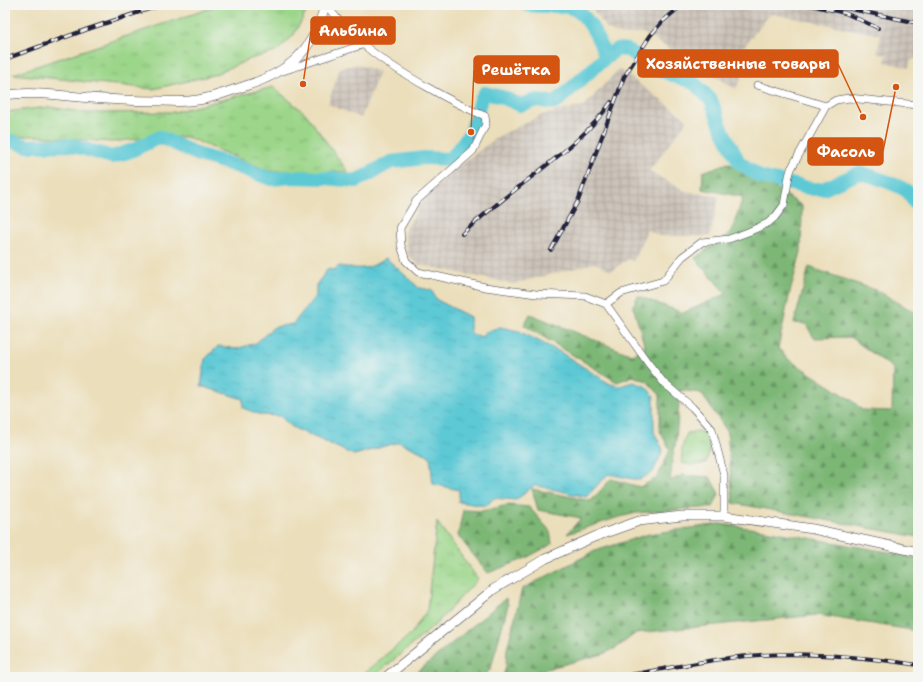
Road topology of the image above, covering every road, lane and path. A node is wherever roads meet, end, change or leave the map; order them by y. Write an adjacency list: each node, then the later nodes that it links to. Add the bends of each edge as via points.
1 (325, 5): 2 (street); 3 (street, via 322,18 307,48)
2 (362, 45): 3 (street); 8 (street, via 395,68 485,116 486,124 473,152 416,201 400,228 401,245 406,261 418,272 485,287 536,294 585,296)
3 (275, 74): 5 (street, via 218,95 190,101 43,94)
4 (758, 85): 7 (street)
5 (5, 95)
6 (918, 105): 7 (street, via 849,98 836,100)
7 (826, 106): 8 (street, via 794,163 780,210 768,223 729,239 702,242 682,257 663,282 621,292)
8 (606, 304): 9 (street, via 664,383 692,407 712,429 724,476)
9 (724, 516): 10 (street, via 813,529); 11 (street, via 682,516 639,521 594,537 546,559 494,589)
10 (918, 552)
11 (386, 677)

